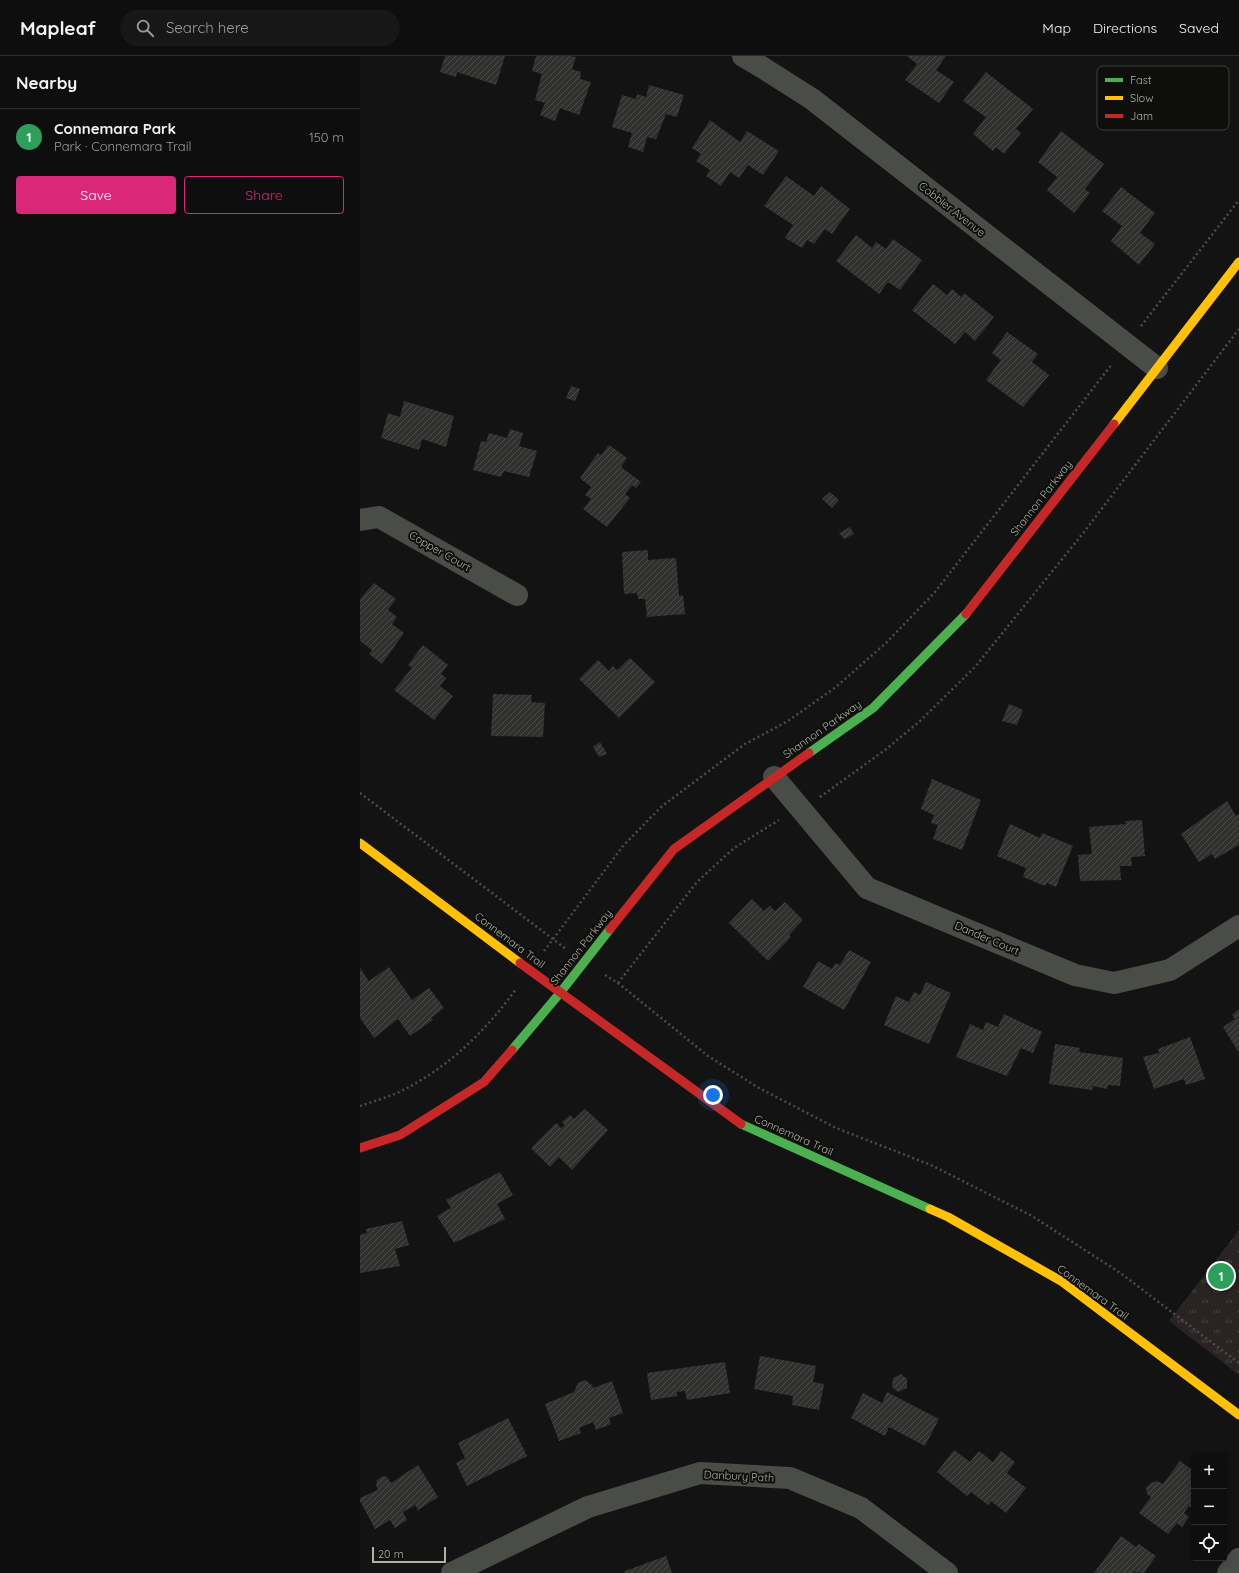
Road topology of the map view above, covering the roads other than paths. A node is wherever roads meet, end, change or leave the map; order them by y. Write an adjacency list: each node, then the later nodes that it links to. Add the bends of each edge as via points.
1 (743, 56): 3 (street, Cobbler Avenue, via 812,100)
2 (1239, 262): 3 (street, Shannon Parkway)
3 (1157, 368): 6 (street, Shannon Parkway, via 963,618 873,708)
4 (360, 520): 5 (street, Copper Court, via 379,517)
5 (517, 595)
6 (774, 777): 8 (street, Dander Court, via 867,888 1075,975 1114,983 1170,970); 9 (street, Shannon Parkway, via 674,849)
7 (360, 843): 9 (street, Connemara Trail)
8 (1239, 926)
9 (560, 993): 10 (street, Shannon Parkway, via 484,1082 400,1134); 11 (street, Connemara Trail, via 739,1123 948,1217 1061,1281)
10 (360, 1148)
11 (1239, 1415)
12 (1239, 1559): 15 (street)
13 (452, 1573): 14 (street, Danbury Path, via 588,1507 700,1473 790,1478 861,1508)
14 (947, 1573)
15 (1228, 1573)

